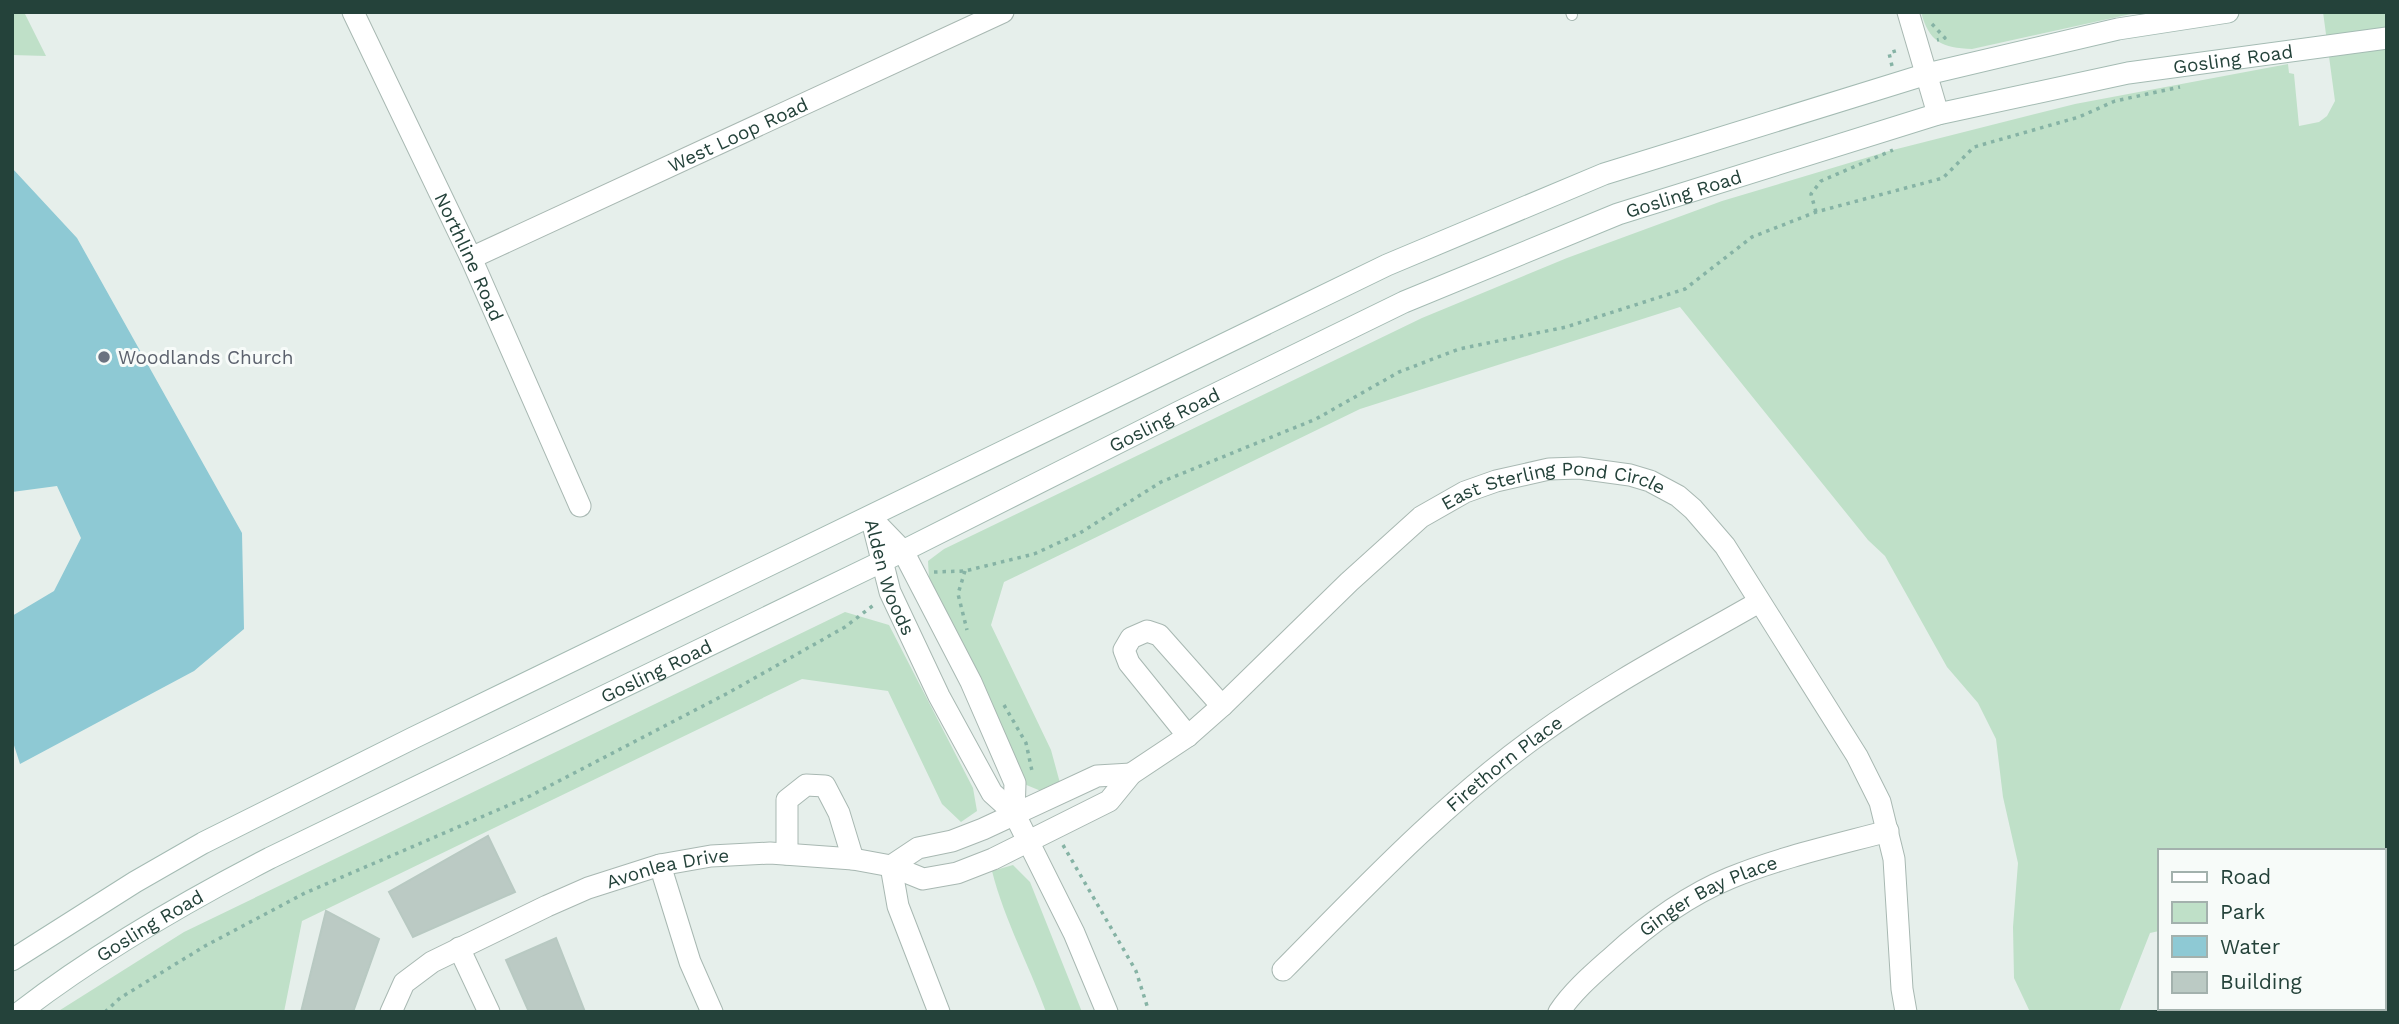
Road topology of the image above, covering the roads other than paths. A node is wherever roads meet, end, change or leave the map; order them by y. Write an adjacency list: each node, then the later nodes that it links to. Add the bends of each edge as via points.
1 (353, 12): 9 (street, Northline Road)
2 (1003, 12): 5 (street, West Loop Road)
3 (1908, 12): 7 (street)
4 (2228, 12): 7 (street, via 2118,29)
5 (974, 18): 9 (street, West Loop Road)
6 (2387, 38): 8 (street, Gosling Road, via 2128,73)
7 (1927, 74): 8 (street); 11 (street, via 1604,174 1476,227 1387,265)
8 (1938, 114): 12 (street, Gosling Road, via 1618,214 1479,270 1404,302)
9 (471, 258): 10 (street, Northline Road)
10 (580, 506)
11 (871, 517): 12 (street, Alden Woods); 13 (street, Alden Woods); 26 (street, via 203,844)
12 (903, 551): 13 (street, Gosling Road); 18 (street, Alden Woods, via 971,682 1015,783)
13 (881, 562): 18 (street, Alden Woods, via 890,593 939,696 992,793); 28 (street, Gosling Road, via 200,895 87,964)
14 (1759, 602): 15 (street, East Sterling Pond Circle, via 1725,546 1678,496 1650,481 1606,471 1579,468 1526,473 1465,492 1413,523); 19 (street, East Sterling Pond Circle, via 1868,775); 27 (street, Firethorn Place, via 1595,697 1534,738 1445,809)
15 (1223, 706): 16 (street, East Sterling Pond Circle); 16 (street, via 1158,635 1147,631 1131,638 1124,650 1129,663)
16 (1188, 736): 17 (street, East Sterling Pond Circle)
17 (1131, 774): 18 (street, East Sterling Pond Circle, via 1097,776); 20 (street, East Sterling Pond Circle, via 1109,801)
18 (1014, 813): 20 (street, Alden Woods); 24 (street, via 951,841 918,848)
19 (1888, 831): 34 (street, Ginger Bay Place, via 1764,865 1707,890 1637,934); 35 (street, East Sterling Pond Circle, via 1898,894)
20 (1028, 841): 24 (street, Avonlea Drive, via 957,873 923,879); 33 (street, Alden Woods)
21 (787, 854): 22 (street, Avonlea Drive); 22 (street, via 787,800 806,785 825,786); 23 (street, Avonlea Drive, via 711,856)
22 (853, 859): 24 (street, Avonlea Drive)
23 (660, 865): 25 (street, Avonlea Drive, via 589,888); 31 (street, via 687,952)
24 (891, 866): 32 (street, via 898,906)
25 (459, 948): 29 (street, Avonlea Drive, via 404,983); 30 (street)
26 (12, 960)
27 (1283, 970)
28 (20, 1012)
29 (391, 1012)
30 (489, 1012)
31 (712, 1012)
32 (939, 1012)
33 (1107, 1012)
34 (1559, 1012)
35 (1906, 1012)

